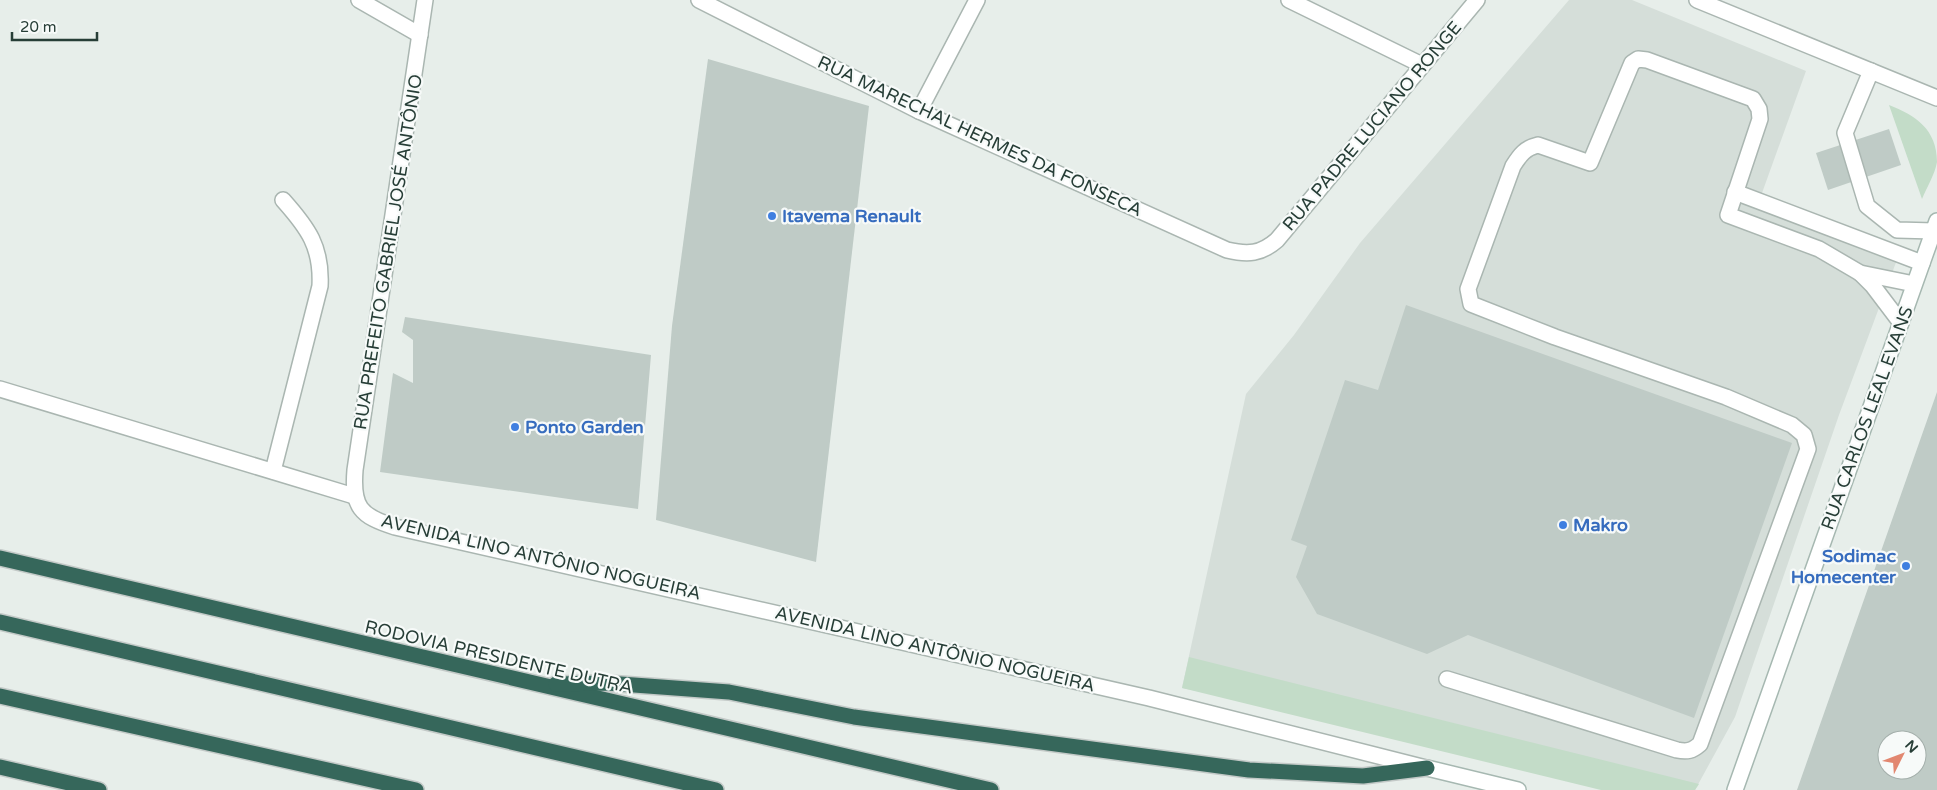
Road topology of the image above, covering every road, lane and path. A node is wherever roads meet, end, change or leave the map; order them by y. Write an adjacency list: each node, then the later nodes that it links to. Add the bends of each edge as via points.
1 (359, 0): 8 (street)
2 (425, 0): 8 (street, RUA PREFEITO GABRIEL JOSÉ ANTÔNIO)
3 (699, 0): 12 (street, RUA MARECHAL HERMES DA FONSECA)
4 (976, 0): 12 (street)
5 (1289, 0): 9 (street)
6 (1477, 0): 9 (street, RUA PADRE LUCIANO RONGE)
7 (1697, 0): 10 (street)
8 (420, 35): 23 (street, RUA PREFEITO GABRIEL JOSÉ ANTÔNIO, via 355,470)
9 (1422, 65): 16 (street, RUA PADRE LUCIANO RONGE, via 1292,224)
10 (1871, 71): 11 (street); 15 (street, via 1846,133 1867,206 1897,230)
11 (1937, 98)
12 (919, 111): 16 (street, RUA MARECHAL HERMES DA FONSECA, via 1227,250 1245,254)
13 (1735, 192): 17 (street); 18 (street, via 1728,216 1818,249); 26 (street, via 1760,119 1758,104 1753,99 1642,59 1632,63 1590,163 1538,145 1521,153 1513,166 1468,289 1471,304 1726,397 1792,425 1804,435 1808,449 1700,744 1688,752 1677,750)
14 (283, 200): 22 (street, via 303,222 321,265 320,286)
15 (1935, 226): 17 (street, RUA CARLOS LEAL EVANS)
16 (1265, 250)
17 (1922, 263): 19 (street, RUA CARLOS LEAL EVANS)
18 (1860, 273): 19 (street); 20 (street)
19 (1914, 284): 20 (street, RUA CARLOS LEAL EVANS)
20 (1901, 323): 32 (street, RUA CARLOS LEAL EVANS)
21 (0, 388): 22 (street)
22 (273, 472): 23 (street)
23 (355, 500): 30 (street, AVENIDA LINO ANTÔNIO NOGUEIRA, via 371,517 395,527 1149,698)
24 (0, 558): 27 (highway, RODOVIA PRESIDENTE DUTRA)
25 (0, 622): 36 (highway)
26 (1447, 679)
27 (533, 684): 30 (highway, via 607,683 729,692 854,717 1249,770 1363,776); 37 (highway, RODOVIA PRESIDENTE DUTRA)
28 (0, 696): 35 (highway)
29 (0, 767): 31 (highway)
30 (1427, 768): 38 (street, AVENIDA LINO ANTÔNIO NOGUEIRA)
31 (30, 774): 33 (highway); 34 (highway)
32 (1734, 788)
33 (82, 790)
34 (99, 790)
35 (416, 790)
36 (716, 790)
37 (991, 790)
38 (1518, 790)

